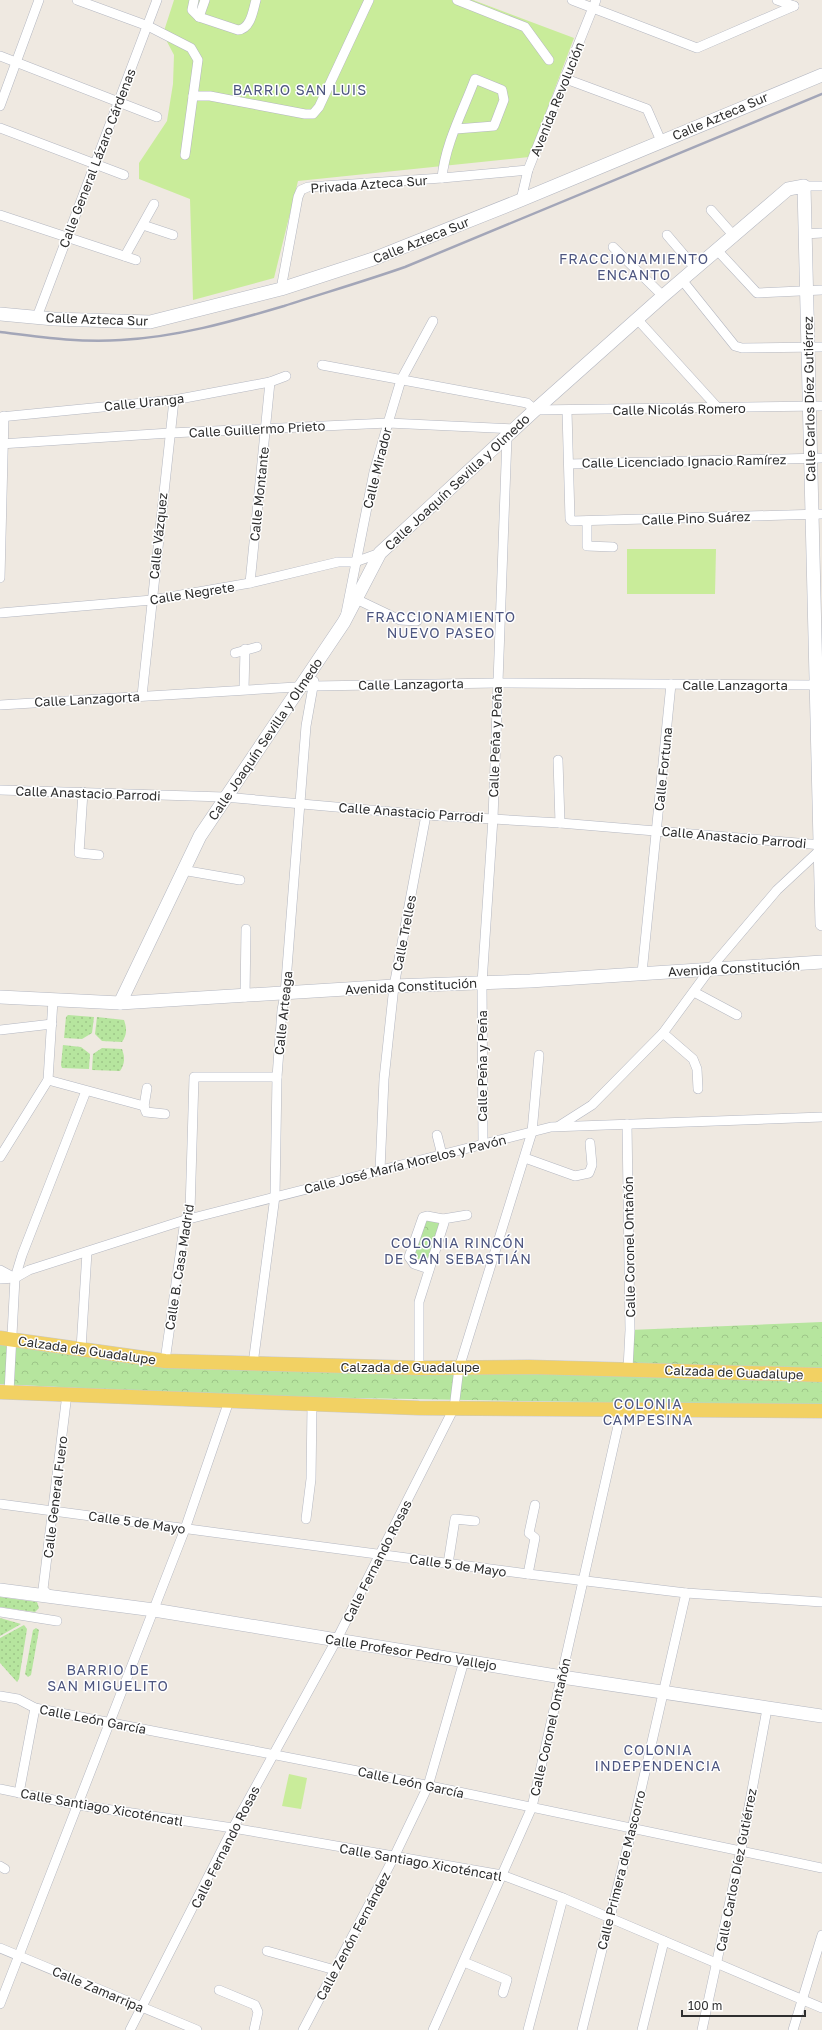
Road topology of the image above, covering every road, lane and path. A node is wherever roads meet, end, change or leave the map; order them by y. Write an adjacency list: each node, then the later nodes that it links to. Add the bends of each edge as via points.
1 (39, 0): 16 (street)
2 (77, 0): 13 (street)
3 (157, 0): 13 (street, Calle General Lázaro Cárdenas)
4 (194, 0): 12 (street, via 192,10)
5 (205, 0): 12 (street)
6 (256, 0): 12 (street, via 247,26 243,30)
7 (369, 0): 19 (street, via 319,107 313,114 210,96)
8 (456, 0): 15 (street, via 526,28)
9 (572, 0): 11 (street)
10 (777, 0): 11 (street, via 794,6 697,48)
11 (595, 4): 18 (street, Avenida Revolución)
12 (200, 17)
13 (148, 26): 19 (street, via 191,48 198,60); 20 (street, Calle General Lázaro Cárdenas)
14 (0, 56): 16 (street)
15 (549, 60)
16 (16, 62): 20 (street); 21 (street)
17 (822, 75): 25 (street, Calle Azteca Sur)
18 (566, 79): 25 (street, via 647,109); 28 (street, Avenida Revolución)
19 (193, 96): 26 (street)
20 (119, 102): 22 (street); 27 (street, Calle General Lázaro Cárdenas)
21 (0, 106)
22 (157, 117)
23 (0, 128): 27 (street)
24 (456, 129): 24 (street, via 494,126 504,100 502,90 475,79); 30 (street, via 444,161)
25 (661, 141): 33 (street, Calle Azteca Sur)
26 (185, 155)
27 (95, 165): 29 (street); 43 (street, Calle General Lázaro Cárdenas)
28 (528, 170): 30 (street); 33 (street, Avenida Revolución)
29 (124, 175)
30 (442, 178): 50 (street, Privada Azteca Sur, via 308,187 301,190)
31 (804, 186): 32 (street); 39 (street, Calle Carlos Díez Gutiérrez); 42 (street, Calle Joaquín Sevilla y Olmedo, via 788,189)
32 (822, 186)
33 (521, 200): 50 (street, Calle Azteca Sur, via 373,259)
34 (154, 204): 37 (street)
35 (711, 210): 42 (street)
36 (0, 215): 43 (street)
37 (142, 225): 40 (street); 46 (street)
38 (822, 233): 39 (street)
39 (804, 234): 51 (street, Calle Carlos Díez Gutiérrez)
40 (173, 235)
41 (667, 235): 48 (street)
42 (734, 236): 45 (street, Calle Joaquín Sevilla y Olmedo)
43 (67, 237): 46 (street); 55 (street, Calle General Lázaro Cárdenas)
44 (613, 247): 53 (street)
45 (718, 250): 48 (street, Calle Joaquín Sevilla y Olmedo); 51 (street, via 757,294)
46 (125, 256): 47 (street)
47 (136, 260)
48 (696, 269): 49 (street, Calle Joaquín Sevilla y Olmedo)
49 (682, 280): 53 (street, Calle Joaquín Sevilla y Olmedo); 59 (street, via 735,346)
50 (281, 289): 55 (street, Calle Azteca Sur, via 150,322)
51 (806, 290): 52 (street); 59 (street, Calle Carlos Díez Gutiérrez)
52 (822, 290)
53 (663, 296): 56 (street, Calle Joaquín Sevilla y Olmedo)
54 (0, 312): 55 (street, Calle Azteca Sur)
55 (37, 317)
56 (638, 320): 67 (street); 68 (street, Calle Joaquín Sevilla y Olmedo)
57 (433, 321): 62 (street, Calle Mirador)
58 (822, 347): 59 (street)
59 (807, 348): 65 (street, Calle Carlos Díez Gutiérrez)
60 (322, 365): 62 (street)
61 (286, 376): 63 (street, Calle Uranga)
62 (401, 380): 68 (street, via 527,403); 71 (street, Calle Mirador)
63 (270, 382): 64 (street, Calle Uranga); 72 (street, Calle Montante)
64 (174, 400): 70 (street, Calle Uranga); 73 (street, Calle Vázquez)
65 (809, 406): 66 (street, Calle Nicolás Romero); 67 (street, Calle Nicolás Romero); 76 (street, Calle Carlos Díez Gutiérrez)
66 (822, 406)
67 (718, 408): 69 (street, Calle Nicolás Romero)
68 (535, 410): 69 (street, Calle Nicolás Romero); 74 (street, Calle Joaquín Sevilla y Olmedo)
69 (567, 411): 77 (street)
70 (2, 416): 75 (street)
71 (388, 423): 72 (street, Calle Guillermo Prieto); 74 (street, Calle Guillermo Prieto); 82 (street, Calle Mirador, via 374,472)
72 (266, 429): 73 (street, Calle Guillermo Prieto); 85 (street, Calle Montante)
73 (170, 433): 75 (street, Calle Guillermo Prieto); 87 (street, Calle Vázquez)
74 (511, 433): 81 (street, Calle Joaquín Sevilla y Olmedo); 96 (street, Calle Peña y Peña)
75 (2, 444): 84 (street)
76 (816, 458): 77 (street, Calle Licenciado Ignacio Ramírez); 78 (street, Calle Carlos Díez Gutiérrez)
77 (569, 464): 79 (street, Calle Pino Suárez, via 570,519)
78 (817, 514): 79 (street, Calle Pino Suárez); 83 (street, Calle Carlos Díez Gutiérrez)
79 (586, 521): 80 (street, via 587,546)
80 (613, 547)
81 (380, 553): 82 (street, Calle Negrete); 86 (street, Calle Joaquín Sevilla y Olmedo)
82 (355, 562): 85 (street, Calle Negrete, via 338,562); 90 (street, Calle Mirador)
83 (818, 571): 91 (street, Calle Carlos Díez Gutiérrez)
84 (0, 578)
85 (250, 583): 87 (street, Calle Negrete)
86 (356, 599): 89 (street, via 400,620); 90 (street, Calle Joaquín Sevilla y Olmedo)
87 (152, 600): 88 (street, Calle Negrete); 102 (street, Calle Vázquez)
88 (0, 614)
89 (417, 621)
90 (344, 622): 95 (street, Calle Joaquín Sevilla y Olmedo)
91 (818, 627): 99 (street, Calle Carlos Díez Gutiérrez)
92 (257, 647): 93 (street)
93 (245, 649): 94 (street); 101 (street)
94 (235, 652)
95 (318, 662): 98 (street, Calle Arteaga); 100 (street, Calle Joaquín Sevilla y Olmedo)
96 (497, 683): 97 (street, Calle Lanzagorta); 98 (street, Calle Lanzagorta); 112 (street, Calle Peña y Peña)
97 (671, 684): 99 (street, Calle Lanzagorta); 114 (street, Calle Fortuna)
98 (313, 686): 100 (street, Calle Lanzagorta); 110 (street, Calle Arteaga, via 306,726)
99 (819, 686): 104 (street, Calle Carlos Díez Gutiérrez)
100 (299, 687): 101 (street, Calle Lanzagorta); 108 (street, Calle Joaquín Sevilla y Olmedo)
101 (244, 689): 102 (street, Calle Lanzagorta)
102 (142, 696): 103 (street, Calle Lanzagorta)
103 (0, 705)
104 (820, 745): 109 (street, Calle Carlos Díez Gutiérrez)
105 (558, 760): 113 (street)
106 (0, 790): 107 (street, Calle Anastacio Parrodi)
107 (83, 792): 108 (street, Calle Anastacio Parrodi); 116 (street, via 79,853)
108 (224, 798): 110 (street, Calle Anastacio Parrodi); 117 (street, Calle Joaquín Sevilla y Olmedo)
109 (820, 802): 115 (street, Calle Carlos Díez Gutiérrez)
110 (301, 804): 111 (street, Calle Anastacio Parrodi); 128 (street, Calle Arteaga)
111 (426, 816): 112 (street, Calle Anastacio Parrodi); 126 (street, Calle Trelles)
112 (493, 818): 113 (street, Calle Anastacio Parrodi); 125 (street, Calle Peña y Peña)
113 (560, 823): 114 (street, Calle Anastacio Parrodi)
114 (656, 830): 115 (street, Calle Anastacio Parrodi); 124 (street, Calle Fortuna)
115 (821, 846): 119 (street, Calle Carlos Díez Gutiérrez); 123 (street, via 777,890)
116 (99, 856)
117 (182, 870): 118 (street); 132 (street, Calle Joaquín Sevilla y Olmedo)
118 (240, 880)
119 (822, 901): 120 (street, Calle Carlos Díez Gutiérrez)
120 (822, 924)
121 (246, 929): 130 (street)
122 (822, 962): 123 (street, Avenida Constitución)
123 (710, 969): 124 (street, Avenida Constitución); 127 (street)
124 (642, 973): 125 (street, Avenida Constitución)
125 (482, 983): 126 (street, Avenida Constitución); 153 (street, Calle Peña y Peña)
126 (394, 986): 128 (street, Avenida Constitución); 157 (street, Calle Trelles, via 384,1079)
127 (694, 992): 133 (street); 136 (street)
128 (285, 994): 130 (street, Avenida Constitución); 138 (street, Calle Arteaga)
129 (0, 997): 131 (street, Avenida Constitución)
130 (244, 997): 132 (street, Avenida Constitución)
131 (53, 1000): 132 (street, Avenida Constitución); 134 (street)
132 (120, 1003)
133 (737, 1015)
134 (52, 1024): 135 (street); 139 (street)
135 (0, 1030)
136 (664, 1033): 141 (street, via 693,1059 697,1069); 143 (street)
137 (539, 1055): 150 (street, Calle Fernando Rosas)
138 (277, 1076): 158 (street, Calle Arteaga); 161 (street, Calle B. Casa Madrid, via 194,1077 190,1211)
139 (48, 1080): 142 (street); 155 (street)
140 (147, 1088): 144 (street)
141 (698, 1089)
142 (86, 1091): 144 (street); 165 (street)
143 (592, 1105): 148 (street, via 589,1118); 149 (street)
144 (144, 1106): 145 (street, via 146,1112)
145 (165, 1114)
146 (822, 1117): 147 (street, Calle José María Morelos y Pavón)
147 (628, 1124): 148 (street, Calle José María Morelos y Pavón); 173 (street, Calle Coronel Ontañón)
148 (602, 1125): 149 (street, Calle José María Morelos y Pavón)
149 (559, 1126): 150 (street, Calle José María Morelos y Pavón)
150 (532, 1132): 153 (street, Calle José María Morelos y Pavón); 156 (street, Calle Fernando Rosas)
151 (437, 1135): 154 (street)
152 (590, 1143): 156 (street, via 592,1165 589,1173 575,1176)
153 (483, 1144): 154 (street, Calle José María Morelos y Pavón)
154 (442, 1155): 157 (street, Calle José María Morelos y Pavón)
155 (0, 1157)
156 (524, 1158): 172 (street, Calle Fernando Rosas)
157 (380, 1170): 158 (street, Calle José María Morelos y Pavón)
158 (275, 1196): 161 (street, Calle José María Morelos y Pavón); 170 (street, Calle Arteaga)
159 (468, 1215): 160 (street)
160 (443, 1219): 163 (street, via 444,1223); 163 (street, via 423,1217 409,1257 414,1264)
161 (185, 1220): 162 (street, Calle José María Morelos y Pavón); 169 (street, Calle B. Casa Madrid)
162 (87, 1252): 165 (street, Calle José María Morelos y Pavón, via 29,1270); 168 (street)
163 (429, 1269): 171 (street, via 419,1302)
164 (0, 1270): 165 (street)
165 (15, 1278): 166 (street, Calle José María Morelos y Pavón); 167 (street)
166 (0, 1279)
167 (6, 1339): 168 (main road, Calzada de Guadalupe); 175 (street)
168 (81, 1349): 169 (main road, Calzada de Guadalupe)
169 (165, 1361): 170 (main road, Calzada de Guadalupe)
170 (253, 1364): 171 (main road, Calzada de Guadalupe)
171 (419, 1366): 172 (main road, Calzada de Guadalupe)
172 (460, 1368): 173 (main road, Calzada de Guadalupe); 179 (street, Calle Fernando Rosas)
173 (628, 1369): 174 (main road, Calzada de Guadalupe)
174 (822, 1375)
175 (5, 1392): 176 (main road)
176 (67, 1394): 177 (main road); 184 (street, Calle General Fuero)
177 (229, 1401): 178 (main road); 187 (street)
178 (312, 1405): 179 (main road); 185 (street)
179 (454, 1408): 180 (main road); 188 (street, Calle Fernando Rosas)
180 (619, 1409): 181 (main road); 191 (street, Calle Coronel Ontañón, via 618,1426)
181 (822, 1411)
182 (0, 1504): 184 (street, Calle 5 de Mayo)
183 (535, 1505): 190 (street, via 529,1533 535,1538)
184 (53, 1511): 187 (street, Calle 5 de Mayo); 194 (street, Calle General Fuero, via 43,1589)
185 (306, 1519)
186 (475, 1521): 189 (street, via 455,1519)
187 (185, 1529): 188 (street, Calle 5 de Mayo); 196 (street)
188 (381, 1555): 189 (street, Calle 5 de Mayo); 199 (street, Calle Fernando Rosas)
189 (448, 1564): 190 (street, Calle 5 de Mayo)
190 (528, 1574): 191 (street, Calle 5 de Mayo)
191 (582, 1580): 193 (street, Calle 5 de Mayo); 201 (street, Calle Coronel Ontañón)
192 (0, 1590): 194 (street, Calle Profesor Pedro Vallejo)
193 (686, 1592): 195 (street, Calle 5 de Mayo); 202 (street, Calle Primera de Mascorro)
194 (50, 1597): 196 (street, Calle Profesor Pedro Vallejo)
195 (822, 1602)
196 (154, 1610): 199 (street, Calle Profesor Pedro Vallejo); 207 (street)
197 (0, 1612): 198 (street)
198 (57, 1621)
199 (337, 1639): 200 (street, Calle Profesor Pedro Vallejo); 208 (street, Calle Fernando Rosas)
200 (464, 1661): 201 (street, Calle Profesor Pedro Vallejo); 209 (street, Calle Zenón Fernández)
201 (562, 1677): 202 (street, Calle Profesor Pedro Vallejo); 213 (street, Calle Coronel Ontañón)
202 (664, 1692): 205 (street, Calle Profesor Pedro Vallejo); 215 (street, Calle Primera de Mascorro)
203 (0, 1696): 204 (street, Calle León García, via 18,1699)
204 (35, 1708): 207 (street, Calle León García); 211 (street)
205 (767, 1709): 206 (street, Calle Profesor Pedro Vallejo); 216 (street, Calle Carlos Díez Gutiérrez)
206 (822, 1716)
207 (111, 1723): 208 (street, Calle León García); 212 (street)
208 (273, 1755): 209 (street, Calle León García); 214 (street, Calle Fernando Rosas)
209 (428, 1786): 213 (street, Calle León García); 217 (street, Calle Zenón Fernández)
210 (0, 1789): 211 (street, Calle Santiago Xicoténcatl)
211 (19, 1792): 212 (street, Calle Santiago Xicoténcatl)
212 (78, 1805): 214 (street, Calle Santiago Xicoténcatl); 226 (street)
213 (532, 1807): 215 (street, Calle León García); 219 (street, Calle Coronel Ontañón)
214 (233, 1828): 217 (street, Calle Santiago Xicoténcatl); 234 (street, Calle Fernando Rosas)
215 (632, 1829): 216 (street, Calle León García); 221 (street, Calle Primera de Mascorro)
216 (741, 1850): 218 (street, Calle León García); 228 (street, Calle Carlos Díez Gutiérrez)
217 (394, 1857): 219 (street, Calle Santiago Xicoténcatl); 229 (street, Calle Zenón Fernández)
218 (822, 1868)
219 (502, 1875): 220 (street, Calle Santiago Xicoténcatl); 227 (street, Calle Coronel Ontañón)
220 (563, 1898): 221 (street, Calle Santiago Xicoténcatl); 241 (street)
221 (610, 1918): 223 (street, Calle Santiago Xicoténcatl); 242 (street, Calle Primera de Mascorro)
222 (822, 1935): 232 (street)
223 (664, 1941): 228 (street, Calle Santiago Xicoténcatl); 243 (street)
224 (0, 1948): 226 (street, Calle Zamarripa)
225 (267, 1951): 229 (street)
226 (20, 1957): 233 (street); 234 (street, Calle Zamarripa)
227 (464, 1962): 231 (street, via 507,1980); 240 (street, Calle Coronel Ontañón)
228 (717, 1962): 232 (street, Calle Santiago Xicoténcatl); 244 (street, Calle Carlos Díez Gutiérrez)
229 (335, 1970): 239 (street, Calle Zenón Fernández)
230 (219, 1990): 238 (street, via 255,2005 258,2012)
231 (503, 1993)
232 (802, 2000): 235 (street, Calle Santiago Xicoténcatl); 245 (street)
233 (0, 2004)
234 (142, 2008): 236 (street, Calle Fernando Rosas); 237 (street, Calle Zamarripa)
235 (822, 2008)
236 (130, 2030)
237 (197, 2030)
238 (254, 2030)
239 (303, 2030)
240 (433, 2030)
241 (528, 2030)
242 (582, 2030)
243 (642, 2030)
244 (702, 2030)
245 (793, 2030)

